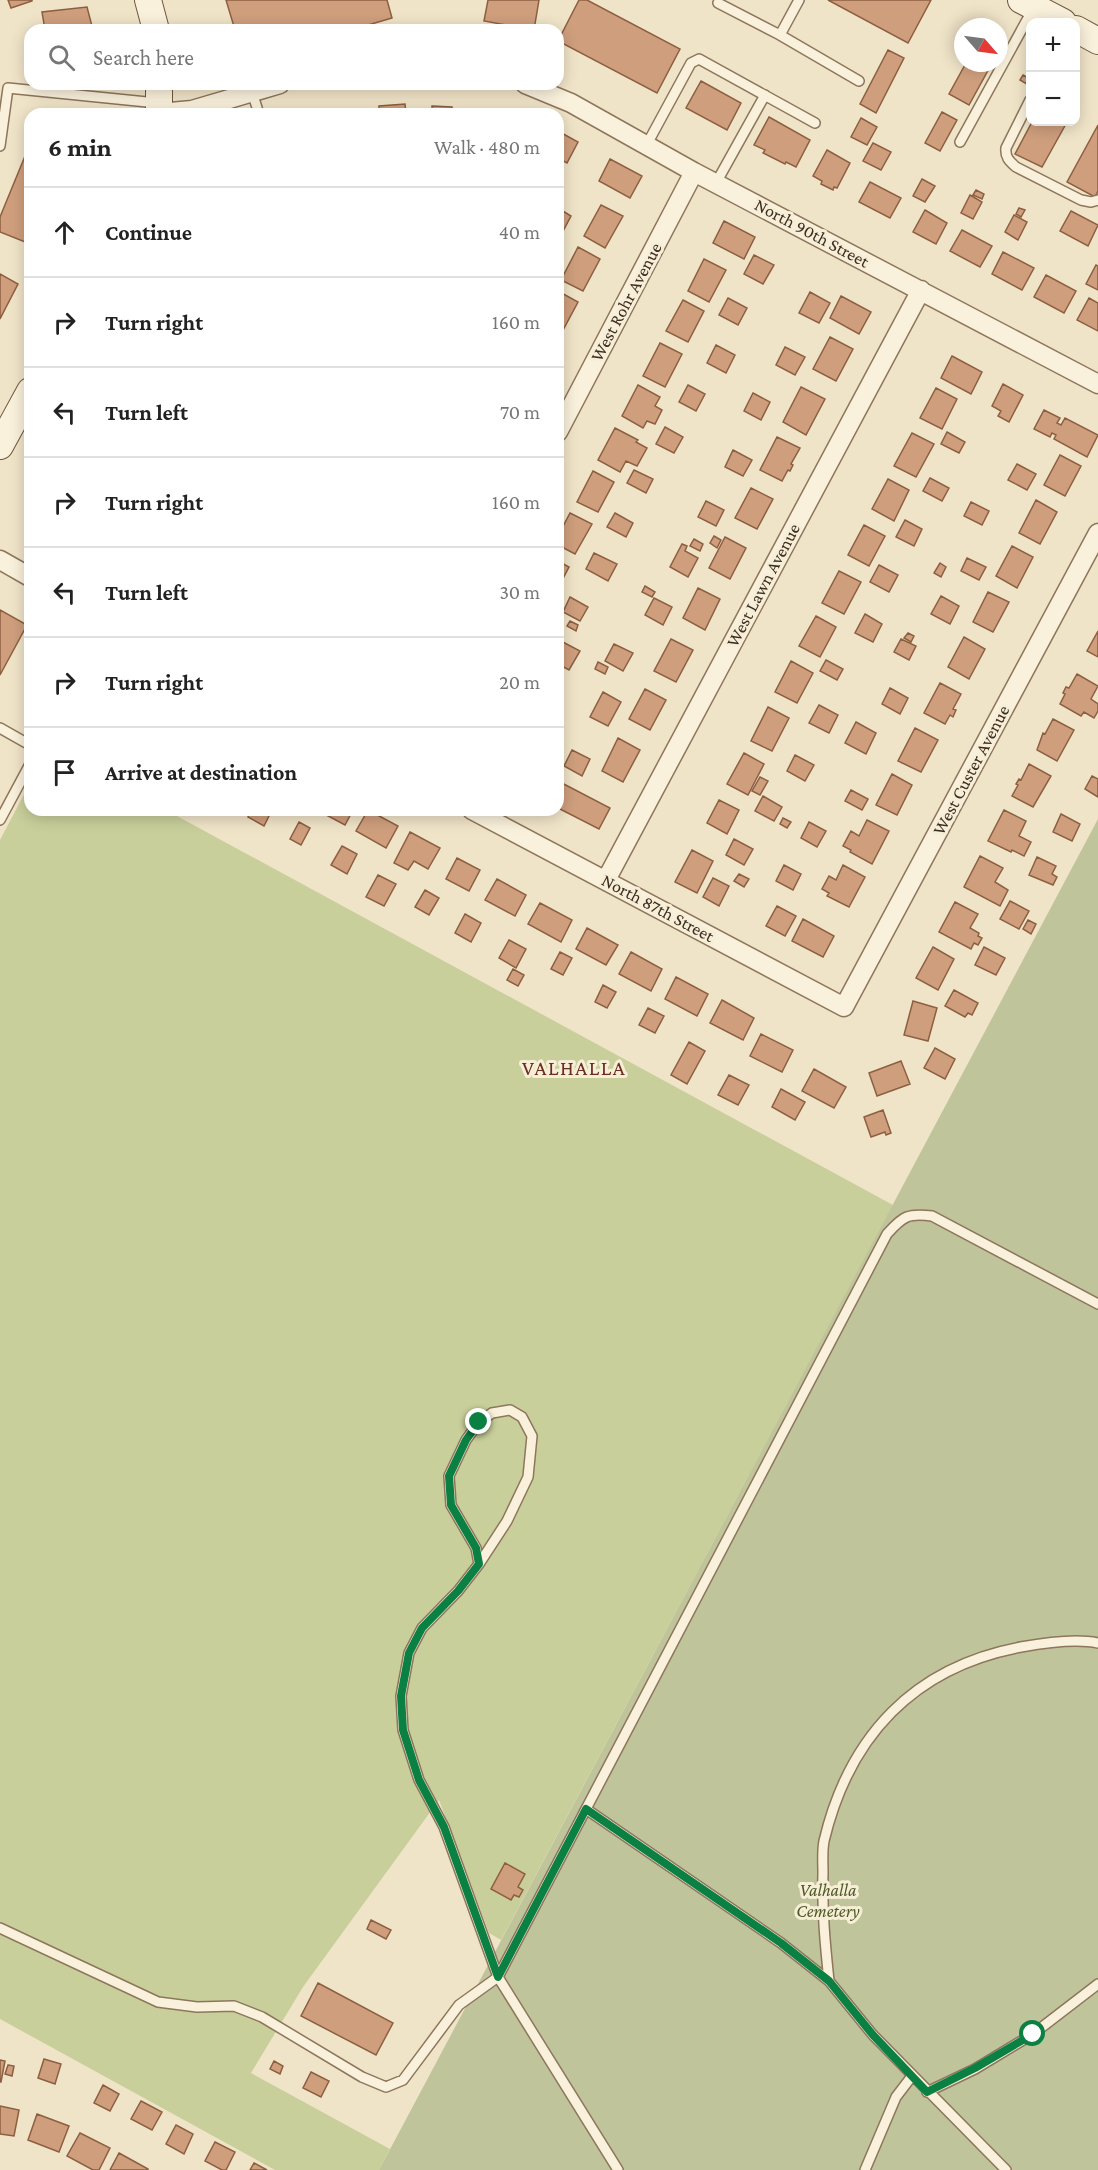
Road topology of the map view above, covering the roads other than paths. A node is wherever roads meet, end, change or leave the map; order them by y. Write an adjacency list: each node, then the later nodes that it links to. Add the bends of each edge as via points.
1 (148, 0): 6 (street)
2 (799, 0): 8 (lane)
3 (718, 3): 8 (lane)
4 (1027, 4): 5 (street); 23 (lane)
5 (1055, 18)
6 (154, 24)
7 (1080, 31): 9 (street)
8 (780, 35): 10 (lane)
9 (1098, 41)
10 (859, 81)
11 (24, 90): 24 (lane, via 8,88)
12 (27, 90): 17 (lane)
13 (259, 90): 15 (street)
14 (540, 90): 25 (street, North 90th Street, via 571,103)
15 (252, 92): 19 (street); 20 (lane)
16 (765, 95): 22 (lane); 25 (lane, via 699,59 691,63); 27 (lane)
17 (159, 104): 18 (street)
18 (181, 108)
19 (199, 108)
20 (257, 108)
21 (1026, 108): 28 (lane, via 1005,148 1010,162 1081,200)
22 (815, 123)
23 (960, 142)
24 (0, 146)
25 (646, 146): 26 (street, North 90th Street)
26 (694, 172): 27 (street, North 90th Street); 32 (street, West Rohr Avenue)
27 (716, 183): 29 (street, North 90th Street)
28 (1098, 200)
29 (921, 290): 30 (street, North 90th Street); 42 (street, West Lawn Avenue)
30 (1098, 384)
31 (24, 401): 33 (street)
32 (564, 421)
33 (0, 446)
34 (1098, 533): 43 (street, West Custer Avenue)
35 (0, 560): 36 (street)
36 (24, 574)
37 (0, 729): 38 (lane)
38 (24, 742)
39 (24, 775): 41 (lane)
40 (483, 816): 42 (street, North 87th Street)
41 (0, 819)
42 (606, 880): 43 (street, North 87th Street)
43 (844, 1007)
44 (1098, 1304): 47 (lane, via 932,1216 912,1214 899,1221 887,1234)
45 (479, 1564): 45 (lane, via 507,1521 528,1477 532,1436 522,1417 510,1410 492,1413 479,1422 449,1476 451,1505 476,1548); 49 (lane, via 422,1628 409,1653 401,1696 403,1730 419,1780 444,1827)
46 (1098, 1643): 50 (lane, via 1042,1644 993,1653 956,1668 902,1701 868,1738 844,1779 823,1843 821,1915)
47 (586, 1809): 49 (lane); 50 (lane, via 781,1943)
48 (0, 1928): 49 (lane, via 158,2002 234,2006 262,2017 362,2077 386,2087 403,2080 459,2005)
49 (498, 1977): 54 (lane)
50 (829, 1981): 52 (lane)
51 (1098, 1984): 53 (lane, via 1033,2034)
52 (912, 2076): 53 (lane); 55 (lane, via 896,2097)
53 (927, 2092): 56 (lane)
54 (618, 2170)
55 (865, 2170)
56 (1006, 2170)

